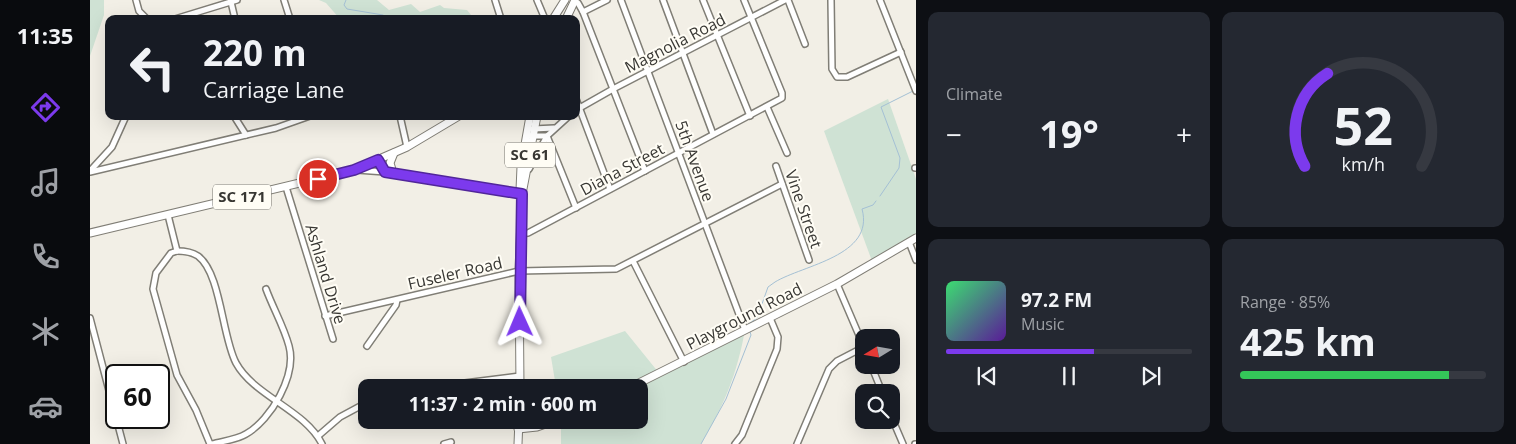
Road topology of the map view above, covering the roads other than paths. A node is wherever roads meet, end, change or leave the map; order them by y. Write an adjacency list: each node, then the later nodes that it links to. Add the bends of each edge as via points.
1 (136, 0): 17 (street)
2 (284, 0): 20 (street)
3 (495, 0): 21 (street)
4 (537, 0): 22 (street)
5 (566, 0): 23 (main road)
6 (607, 0): 16 (street)
7 (621, 0): 30 (street, 5th Avenue)
8 (663, 0): 29 (street)
9 (704, 0): 26 (street)
10 (744, 0): 25 (street)
11 (787, 0): 25 (street, Magnolia Road); 27 (street)
12 (831, 0): 28 (street, via 832,69 837,77 847,77)
13 (880, 0): 28 (street)
14 (234, 1): 18 (street); 19 (street)
15 (575, 1): 16 (street); 24 (main road)
16 (583, 12): 31 (street)
17 (144, 15)
18 (191, 15)
19 (235, 15)
20 (289, 15)
21 (500, 15)
22 (543, 15)
23 (557, 15)
24 (568, 15)
25 (752, 18): 26 (street, Magnolia Road); 33 (street, Diana Street, via 782,93 782,98)
26 (717, 35): 29 (street, Magnolia Road); 36 (street)
27 (805, 44)
28 (901, 52): 32 (street)
29 (684, 53): 30 (street, Magnolia Road); 47 (street)
30 (648, 71): 31 (street, Magnolia Road); 52 (street, 5th Avenue)
31 (613, 89): 34 (street, Magnolia Road); 58 (street)
32 (916, 91)
33 (767, 107): 36 (street, Diana Street); 53 (street)
34 (580, 108)
35 (580, 114): 62 (street)
36 (750, 116): 47 (street, Diana Street)
37 (124, 120): 57 (street, via 112,147)
38 (237, 120): 48 (street)
39 (299, 120): 48 (street)
40 (401, 120): 50 (street)
41 (453, 120): 50 (main road, SC 171)
42 (530, 120): 46 (main road, SC 61)
43 (536, 120): 46 (main road, SC 61)
44 (564, 120): 45 (street)
45 (554, 128): 46 (street); 49 (street)
46 (531, 132): 49 (street); 63 (main road, SC 61, via 519,186)
47 (713, 134): 52 (street, Diana Street)
48 (246, 135): 57 (street)
49 (547, 136): 63 (street, via 532,163); 64 (street)
50 (407, 147): 51 (main road, SC 171)
51 (394, 153): 54 (main road, SC 171); 59 (main road)
52 (679, 153): 58 (street, Diana Street); 66 (street, 5th Avenue)
53 (787, 153)
54 (378, 160): 56 (main road, SC 171); 59 (street)
55 (776, 166): 60 (street, Vine Street)
56 (354, 170): 59 (street); 61 (main road, SC 171)
57 (90, 171)
58 (645, 171): 62 (street, Diana Street)
59 (389, 172): 63 (street)
60 (782, 184): 66 (street, Fuseler Road); 72 (street, Vine Street)
61 (286, 187): 65 (main road, SC 171); 79 (street, Ashland Drive)
62 (610, 189): 64 (street, Diana Street)
63 (522, 194): 68 (main road, SC 61)
64 (576, 208): 68 (street, Diana Street)
65 (168, 215): 67 (main road, SC 171); 71 (street)
66 (705, 224): 74 (street, Fuseler Road); 83 (street, 5th Avenue)
67 (90, 233)
68 (520, 234): 75 (main road, SC 61)
69 (916, 238): 70 (main road, Playground Road)
70 (909, 242): 73 (street); 76 (main road, Playground Road)
71 (176, 251): 91 (street, via 194,254 206,264 236,363 244,374); 98 (street, via 156,273 153,289 177,375)
72 (809, 260)
73 (916, 260)
74 (632, 262): 75 (street, Fuseler Road, via 609,271); 87 (street)
75 (519, 271): 78 (street, Fuseler Road); 88 (main road, SC 61)
76 (837, 284): 81 (main road, Playground Road); 82 (street)
77 (266, 289): 91 (street, via 290,348 287,384)
78 (397, 300): 79 (street, Fuseler Road); 85 (street, Fuseler Road)
79 (324, 316): 84 (street, Ashland Drive)
80 (90, 318): 97 (street)
81 (770, 318): 83 (main road, Playground Road); 102 (street, via 778,337 777,349 742,435)
82 (856, 329)
83 (745, 330): 87 (main road, Playground Road)
84 (333, 339)
85 (367, 346)
86 (855, 352): 103 (street, via 836,361 829,369)
87 (684, 362): 90 (main road, Playground Road)
88 (520, 376): 89 (street)
89 (496, 379)
90 (648, 379)
91 (277, 401): 95 (street); 98 (street, via 247,434)
92 (358, 407): 95 (street, via 340,417)
93 (518, 429): 101 (main road)
94 (896, 429): 104 (street)
95 (318, 436): 99 (street)
96 (451, 442): 100 (street)
97 (122, 444)
98 (211, 444)
99 (322, 444)
100 (444, 444)
101 (518, 444)
102 (735, 444)
103 (798, 444)
104 (902, 444)

